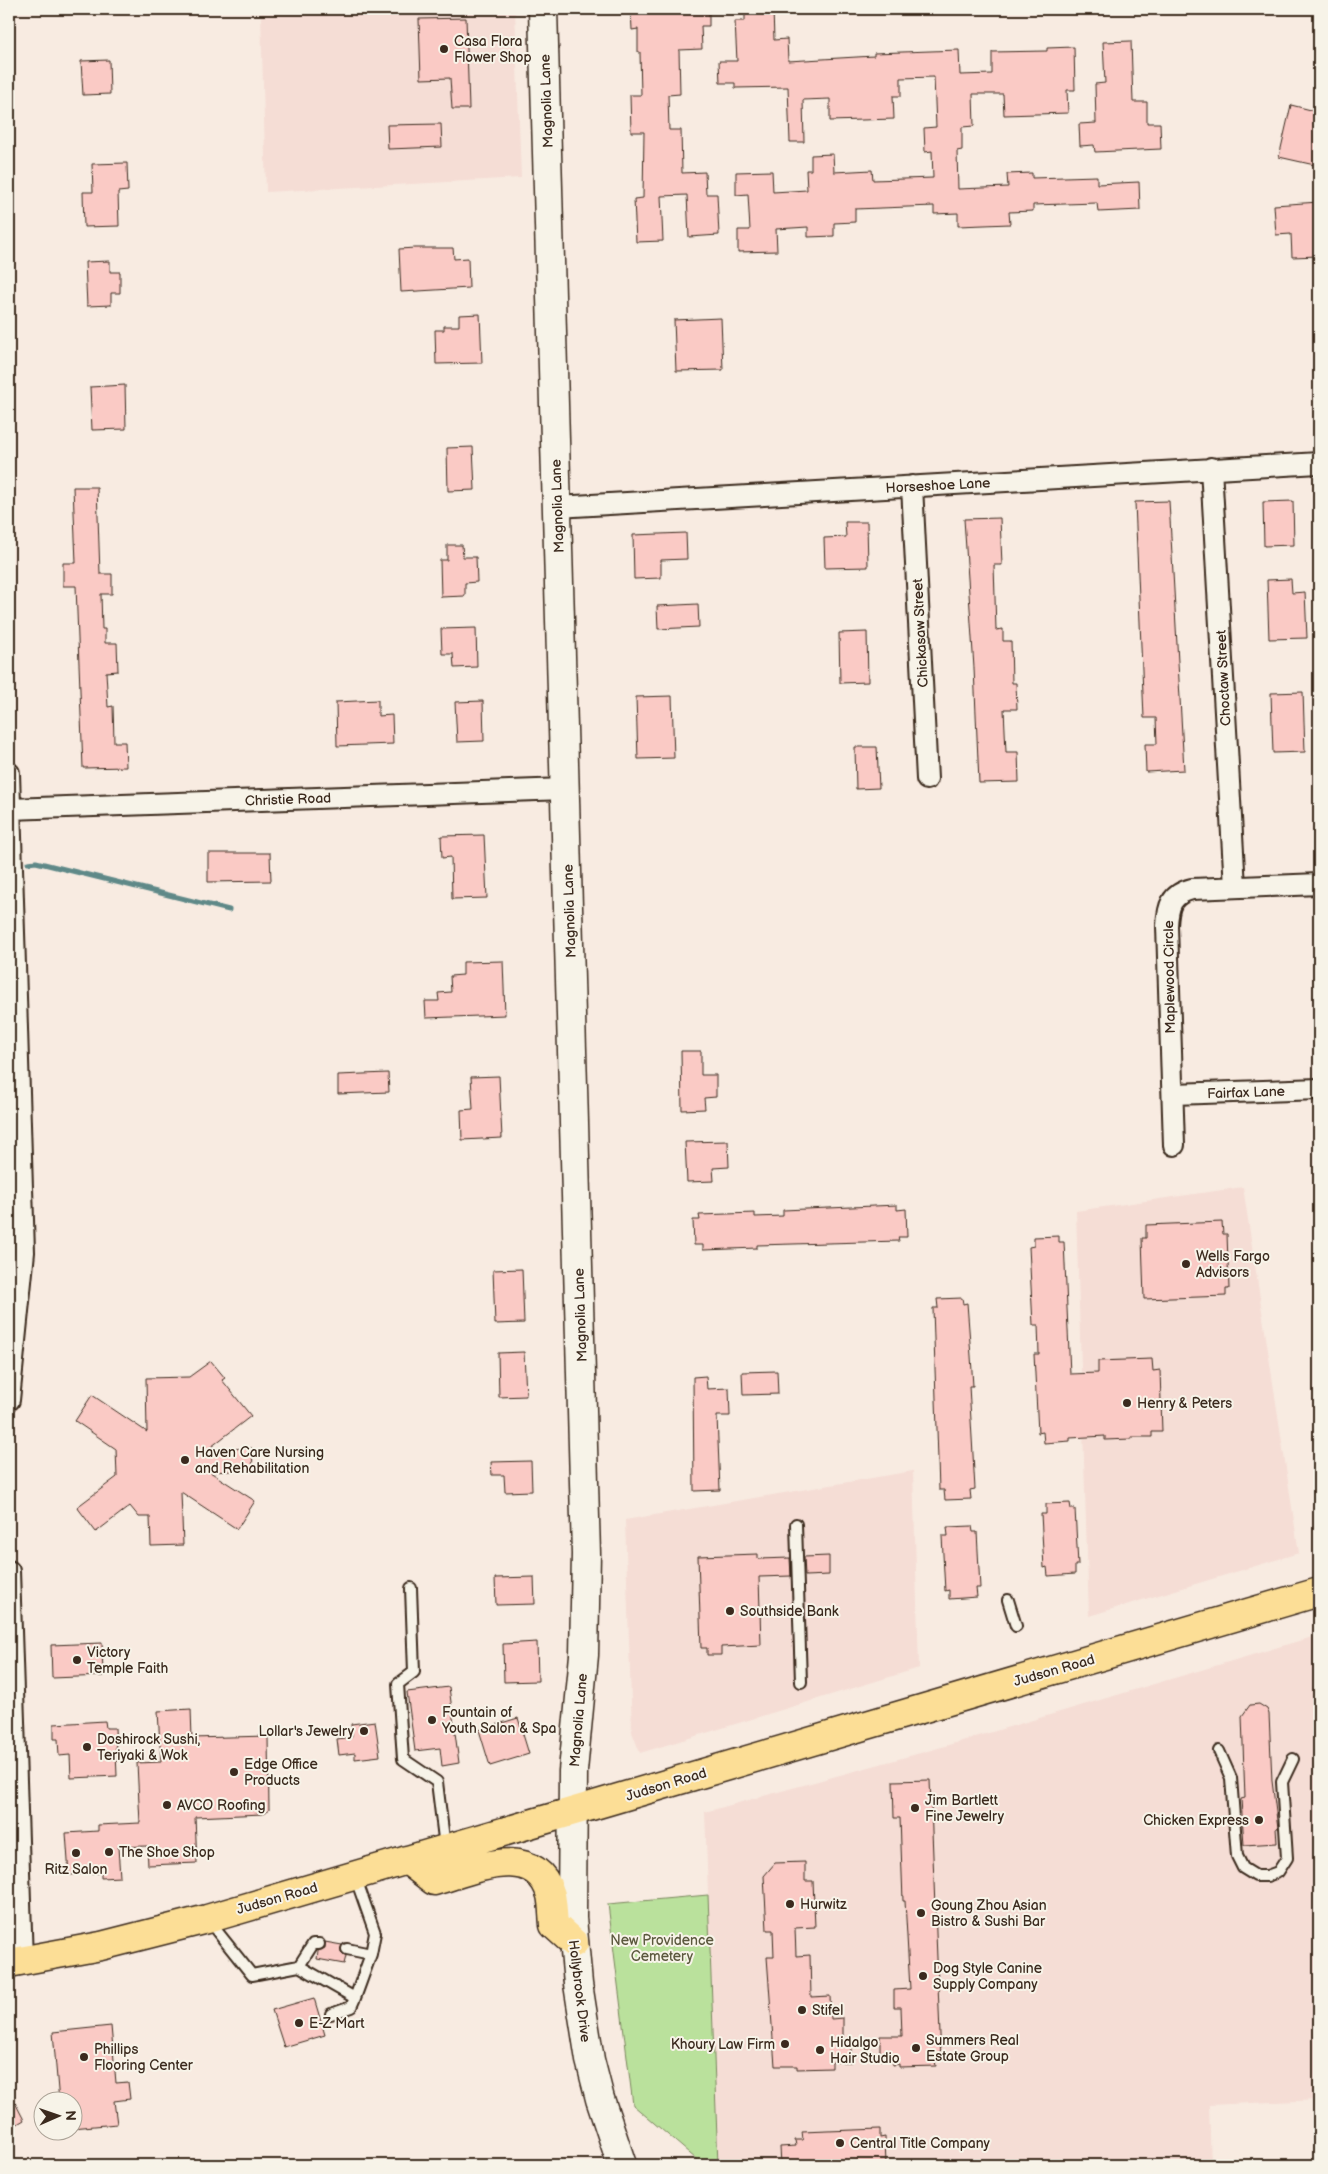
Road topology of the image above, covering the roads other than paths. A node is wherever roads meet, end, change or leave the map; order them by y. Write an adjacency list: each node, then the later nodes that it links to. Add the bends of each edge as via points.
1 (543, 9): 5 (main road, Magnolia Lane)
2 (1319, 463): 3 (street, Horseshoe Lane)
3 (1212, 468): 4 (street, Horseshoe Lane); 11 (street, Choctaw Street)
4 (912, 486): 5 (street, Horseshoe Lane); 7 (street, Chickasaw Street)
5 (558, 507): 8 (main road, Magnolia Lane)
6 (9, 773): 9 (street)
7 (928, 779)
8 (565, 789): 9 (street, Christie Road); 27 (main road, Magnolia Lane, via 586,1554 584,1656)
9 (10, 809): 12 (street)
10 (1319, 884): 11 (street, Maplewood Circle)
11 (1235, 888): 14 (street, Maplewood Circle, via 1183,892 1170,903 1167,926)
12 (12, 964): 16 (street)
13 (1319, 1090): 14 (street, Fairfax Lane)
14 (1173, 1094): 15 (street, Maplewood Circle)
15 (1174, 1145)
16 (16, 1196): 17 (street, via 22,1277)
17 (9, 1400)
18 (796, 1524): 24 (lane)
19 (9, 1571): 36 (street)
20 (411, 1588): 28 (lane, via 414,1672 398,1684 403,1759 437,1782)
21 (1319, 1592): 27 (main road, Judson Road)
22 (1008, 1600): 23 (lane)
23 (1016, 1626)
24 (801, 1682)
25 (1219, 1751): 26 (lane, via 1231,1778 1237,1856 1243,1868 1256,1876 1278,1872 1286,1858 1282,1782)
26 (1293, 1759)
27 (572, 1812): 28 (main road, Judson Road); 32 (main road, Hollybrook Drive)
28 (446, 1848): 29 (main road, Judson Road)
29 (407, 1860): 30 (main road, Judson Road); 32 (main road, via 434,1881 501,1862 514,1861 531,1868 545,1881 551,1895 554,1925)
30 (355, 1875): 31 (main road, Judson Road); 35 (lane, via 375,1933)
31 (207, 1919): 36 (main road, Judson Road, via 102,1946); 37 (lane, via 252,1975)
32 (574, 1943): 40 (main road, Hollybrook Drive, via 590,2060)
33 (319, 1944): 37 (lane, via 313,1944)
34 (347, 1949): 35 (lane)
35 (371, 1954): 38 (lane)
36 (15, 1962)
37 (299, 1966): 38 (lane)
38 (355, 1998): 39 (lane, via 351,2007)
39 (331, 2014)
40 (622, 2165)

